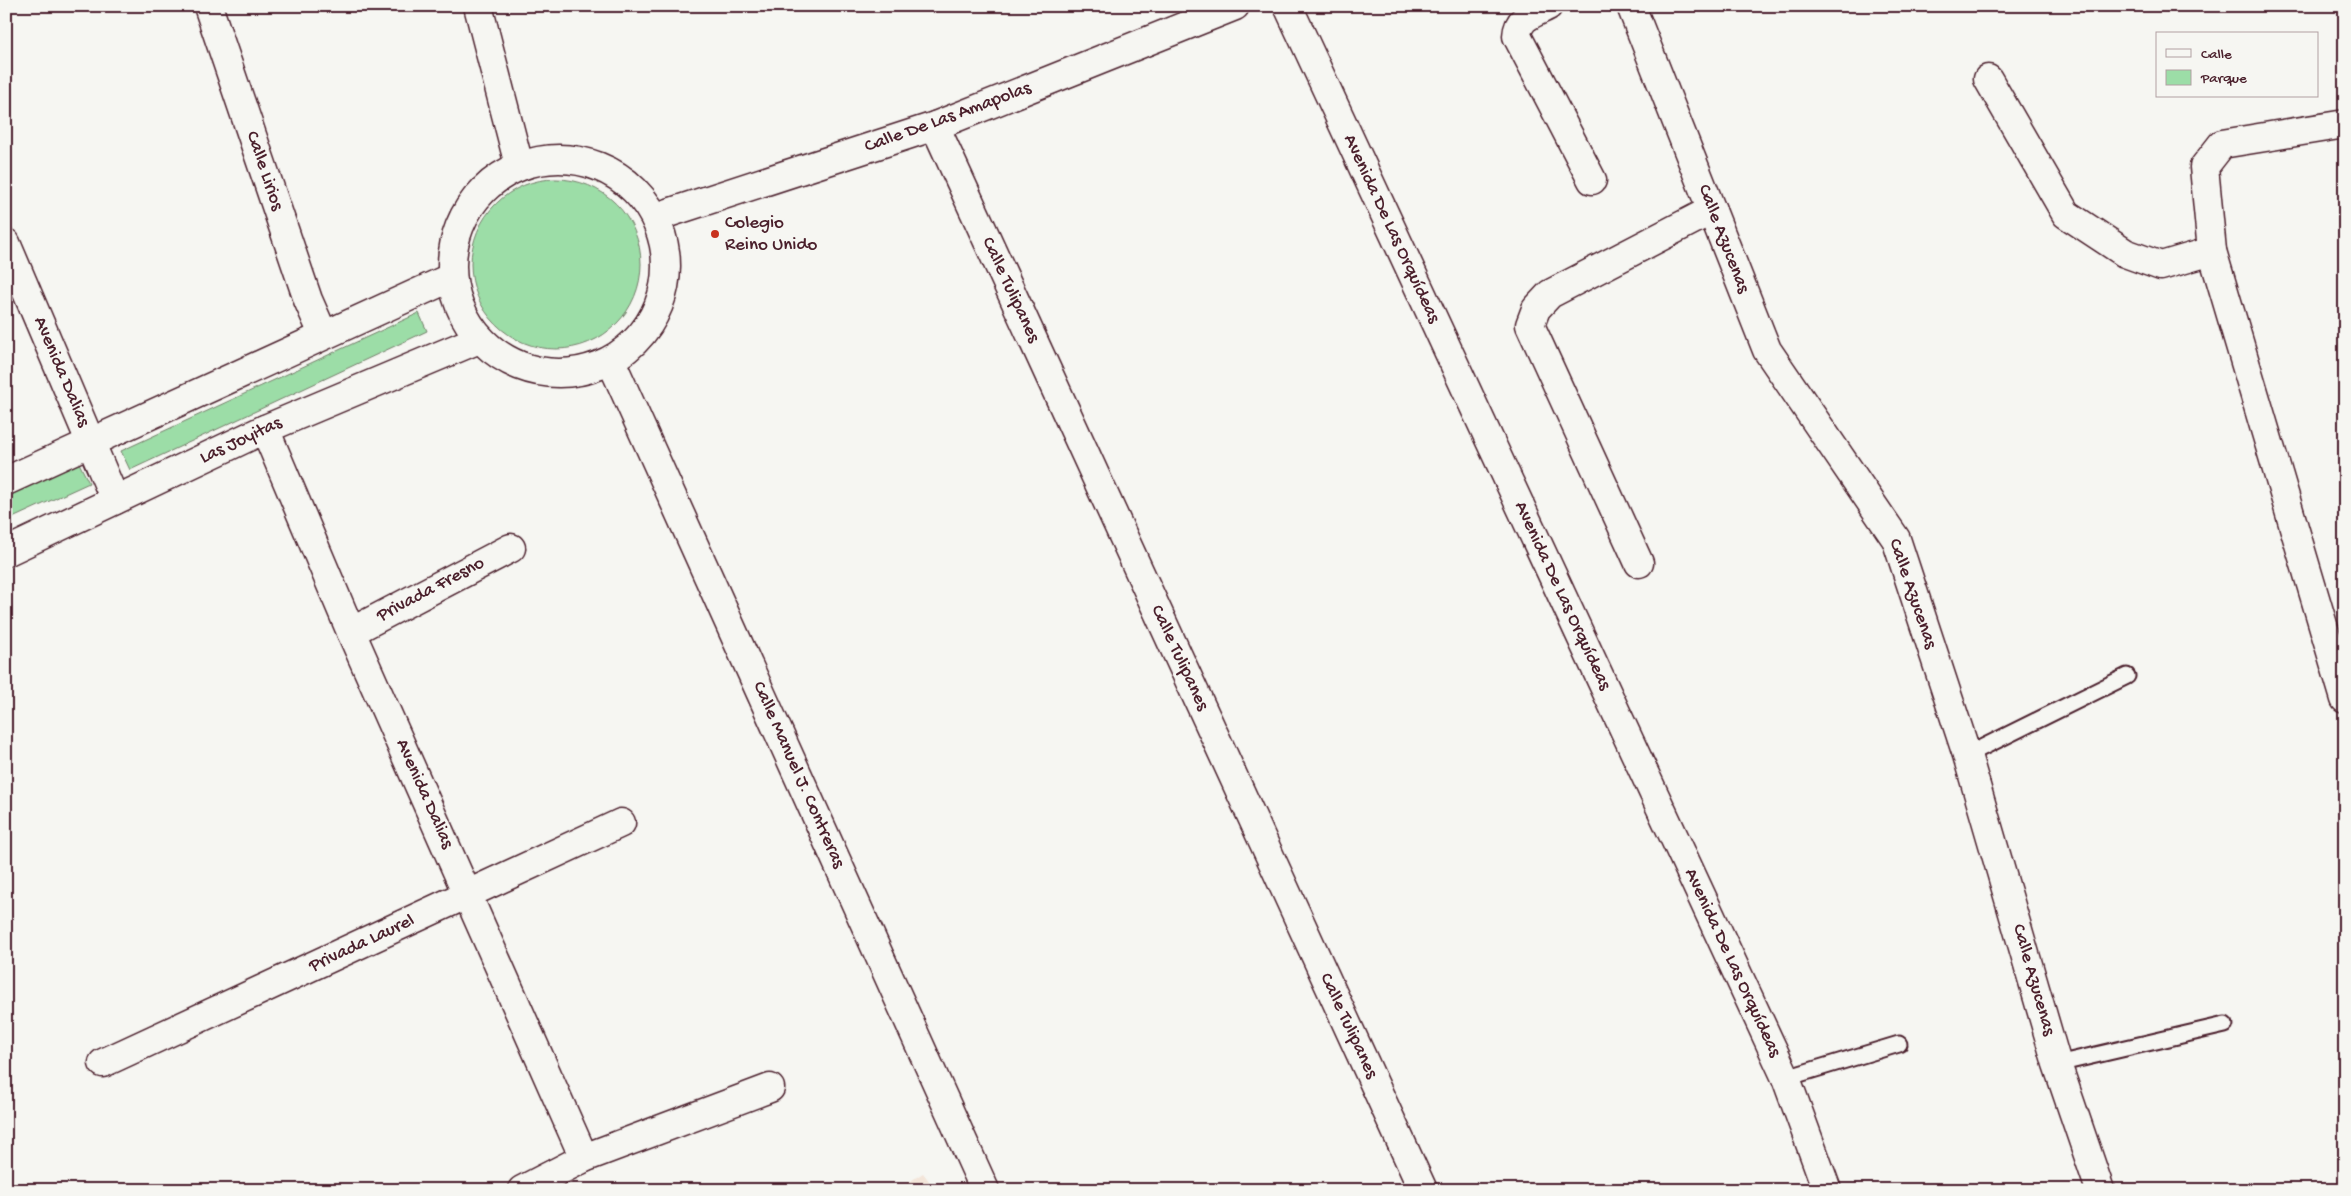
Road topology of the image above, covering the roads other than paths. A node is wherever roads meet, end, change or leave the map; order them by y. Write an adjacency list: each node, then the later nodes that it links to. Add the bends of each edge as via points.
1 (208, 6): 17 (street, Calle Lirios, via 308,300)
2 (478, 6): 10 (street)
3 (1235, 6): 9 (street, Calle De Las Amapolas)
4 (1288, 6): 37 (street, Avenida De Las Orquídeas)
5 (1548, 6): 11 (street, via 1522,19 1517,26 1517,36)
6 (1631, 6): 12 (street, Calle Azucenas)
7 (1988, 79): 15 (street, via 2066,214 2125,253 2161,266)
8 (2345, 124): 15 (street, via 2222,144 2204,168)
9 (935, 126): 13 (street, Calle De Las Amapolas); 42 (street, Calle Tulipanes)
10 (519, 165): 13 (street, via 558,157 598,164 632,185); 16 (street, via 480,191 456,231)
11 (1592, 180)
12 (1712, 210): 26 (street, via 1550,294 1536,309 1530,325); 30 (street, Calle Azucenas, via 1767,350 1896,539)
13 (656, 217): 19 (street, via 667,257 663,298 643,334)
14 (6, 243): 21 (street, Avenida Dalias)
15 (2212, 251): 29 (street)
16 (452, 277): 17 (street); 18 (street, via 460,310)
17 (323, 334): 21 (street)
18 (479, 338): 19 (street, via 507,360 541,372 577,372); 20 (street, Las Joyitas)
19 (611, 360): 41 (street, Calle Manuel J. Contreras)
20 (265, 429): 23 (street, Las Joyitas); 27 (street, Avenida Dalias)
21 (91, 442): 22 (street); 23 (street, Avenida Dalias)
22 (6, 480)
23 (115, 500): 25 (street, Las Joyitas)
24 (511, 548): 27 (street, Privada Fresno)
25 (6, 552)
26 (1639, 563)
27 (351, 632): 32 (street, Avenida Dalias)
28 (2126, 676): 30 (lane)
29 (2345, 700)
30 (1967, 755): 36 (street, Calle Azucenas)
31 (620, 822): 32 (street, Privada Laurel)
32 (468, 895): 35 (street, Privada Laurel); 39 (street, Avenida Dalias)
33 (2225, 1025): 36 (lane)
34 (1899, 1044): 37 (lane)
35 (103, 1063)
36 (2057, 1064): 44 (street, Calle Azucenas)
37 (1786, 1078): 43 (street, Avenida De Las Orquídeas)
38 (770, 1088): 39 (street)
39 (584, 1158): 40 (street)
40 (522, 1190)
41 (985, 1190)
42 (1423, 1190)
43 (1827, 1190)
44 (2100, 1190)

